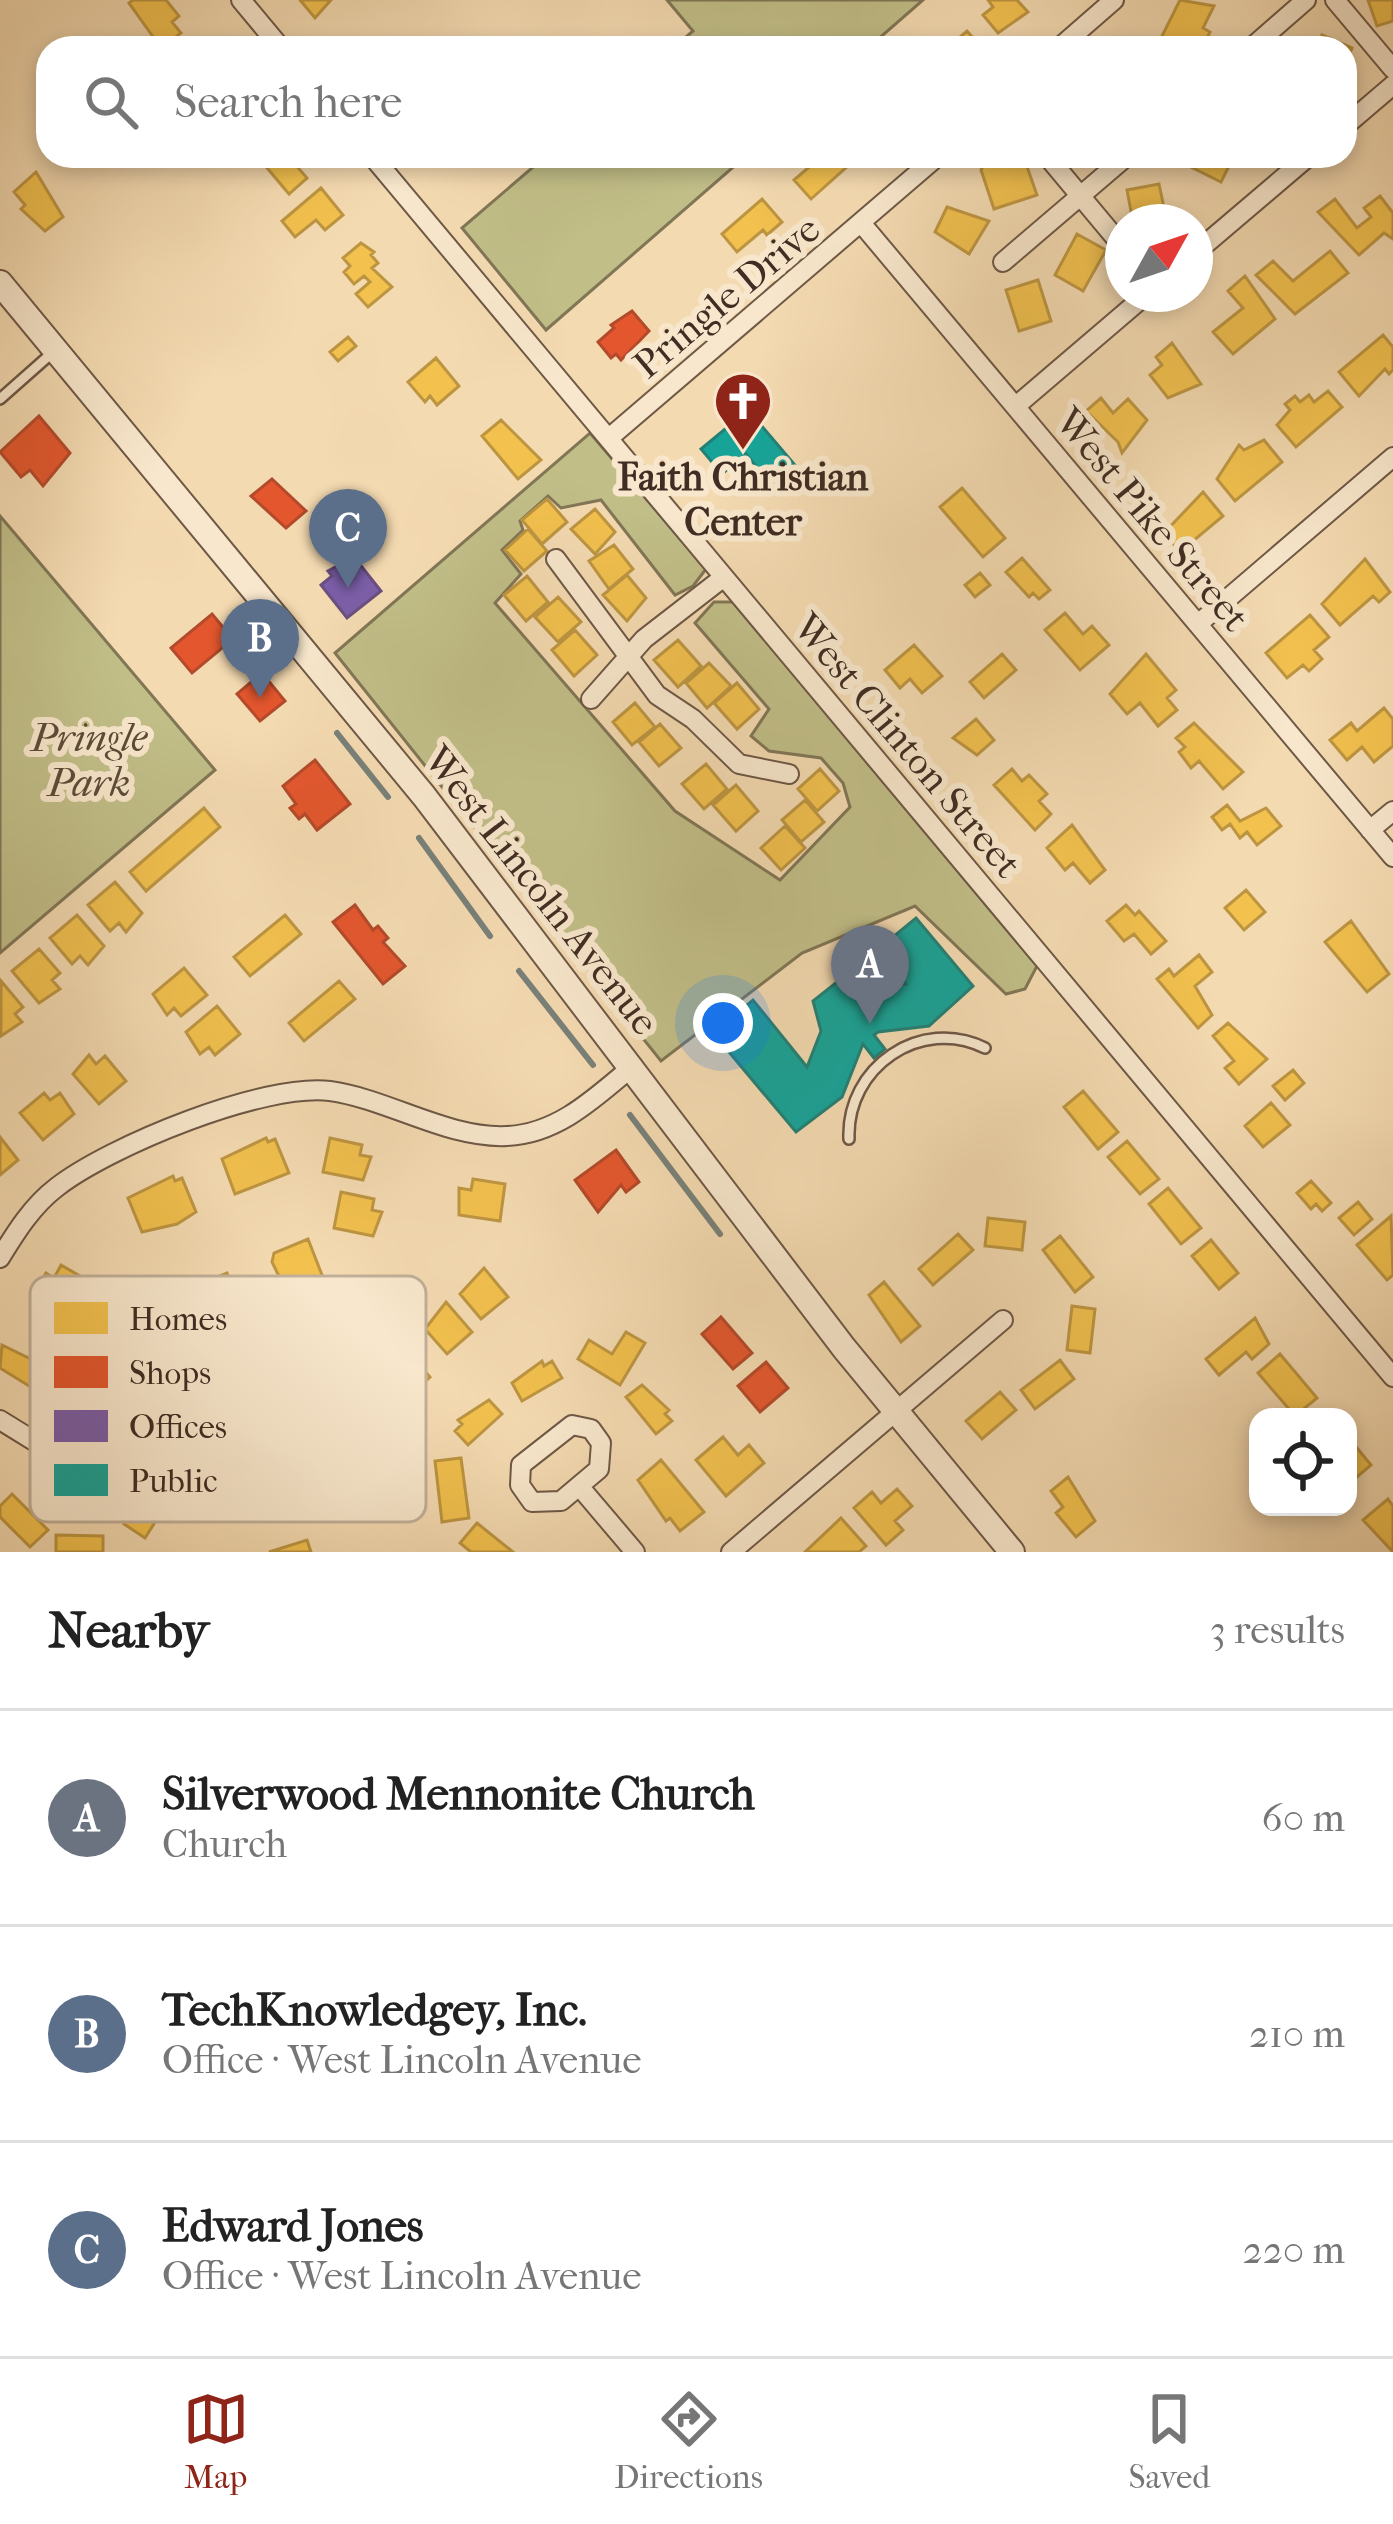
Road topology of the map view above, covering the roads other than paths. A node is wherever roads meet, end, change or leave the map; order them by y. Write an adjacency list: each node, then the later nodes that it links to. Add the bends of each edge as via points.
1 (241, 0): 5 (street)
2 (1114, 0): 6 (street)
3 (1306, 0): 7 (street)
4 (1335, 0): 8 (street)
5 (271, 36)
6 (1073, 36)
7 (1265, 36)
8 (1393, 70)
9 (1393, 85): 10 (street)
10 (1357, 116)
11 (382, 168): 26 (street, West Clinton Street)
12 (925, 168): 17 (street, Pringle Drive)
13 (1058, 168): 16 (street)
14 (1113, 168): 16 (street)
15 (1296, 168): 19 (street)
16 (1081, 196): 18 (street); 20 (street)
17 (862, 224): 25 (street, West Pike Street); 26 (street, Pringle Drive)
18 (1105, 225)
19 (1213, 238)
20 (1003, 262)
21 (0, 283): 23 (street, West Lincoln Avenue)
22 (1126, 312): 25 (street)
23 (56, 350): 24 (lane); 38 (street, West Lincoln Avenue, via 398,763)
24 (0, 399)
25 (1016, 406): 30 (street, West Pike Street)
26 (609, 438): 29 (street, West Clinton Street)
27 (1393, 457): 30 (street)
28 (556, 559): 31 (street)
29 (724, 577): 31 (street); 42 (street, West Clinton Street)
30 (1198, 623): 35 (street, West Pike Street)
31 (627, 658): 32 (street); 33 (street, via 728,757)
32 (591, 699)
33 (790, 774)
34 (1393, 811): 35 (street)
35 (1370, 830): 36 (street, West Pike Street)
36 (1393, 857)
37 (985, 1048): 39 (lane, via 939,1036 891,1055 859,1089)
38 (633, 1066): 40 (street, via 571,1115 507,1136 330,1091 248,1099 79,1172 40,1202); 43 (street, West Lincoln Avenue)
39 (849, 1139)
40 (0, 1258)
41 (1003, 1321): 43 (street)
42 (1393, 1377)
43 (895, 1412): 48 (street); 49 (street, West Lincoln Avenue)
44 (0, 1420): 45 (street)
45 (30, 1439)
46 (580, 1486): 46 (street, via 599,1469 604,1451 581,1425 564,1428 521,1466 520,1485 541,1505 561,1502); 47 (street)
47 (635, 1552)
48 (731, 1552)
49 (1012, 1552)

